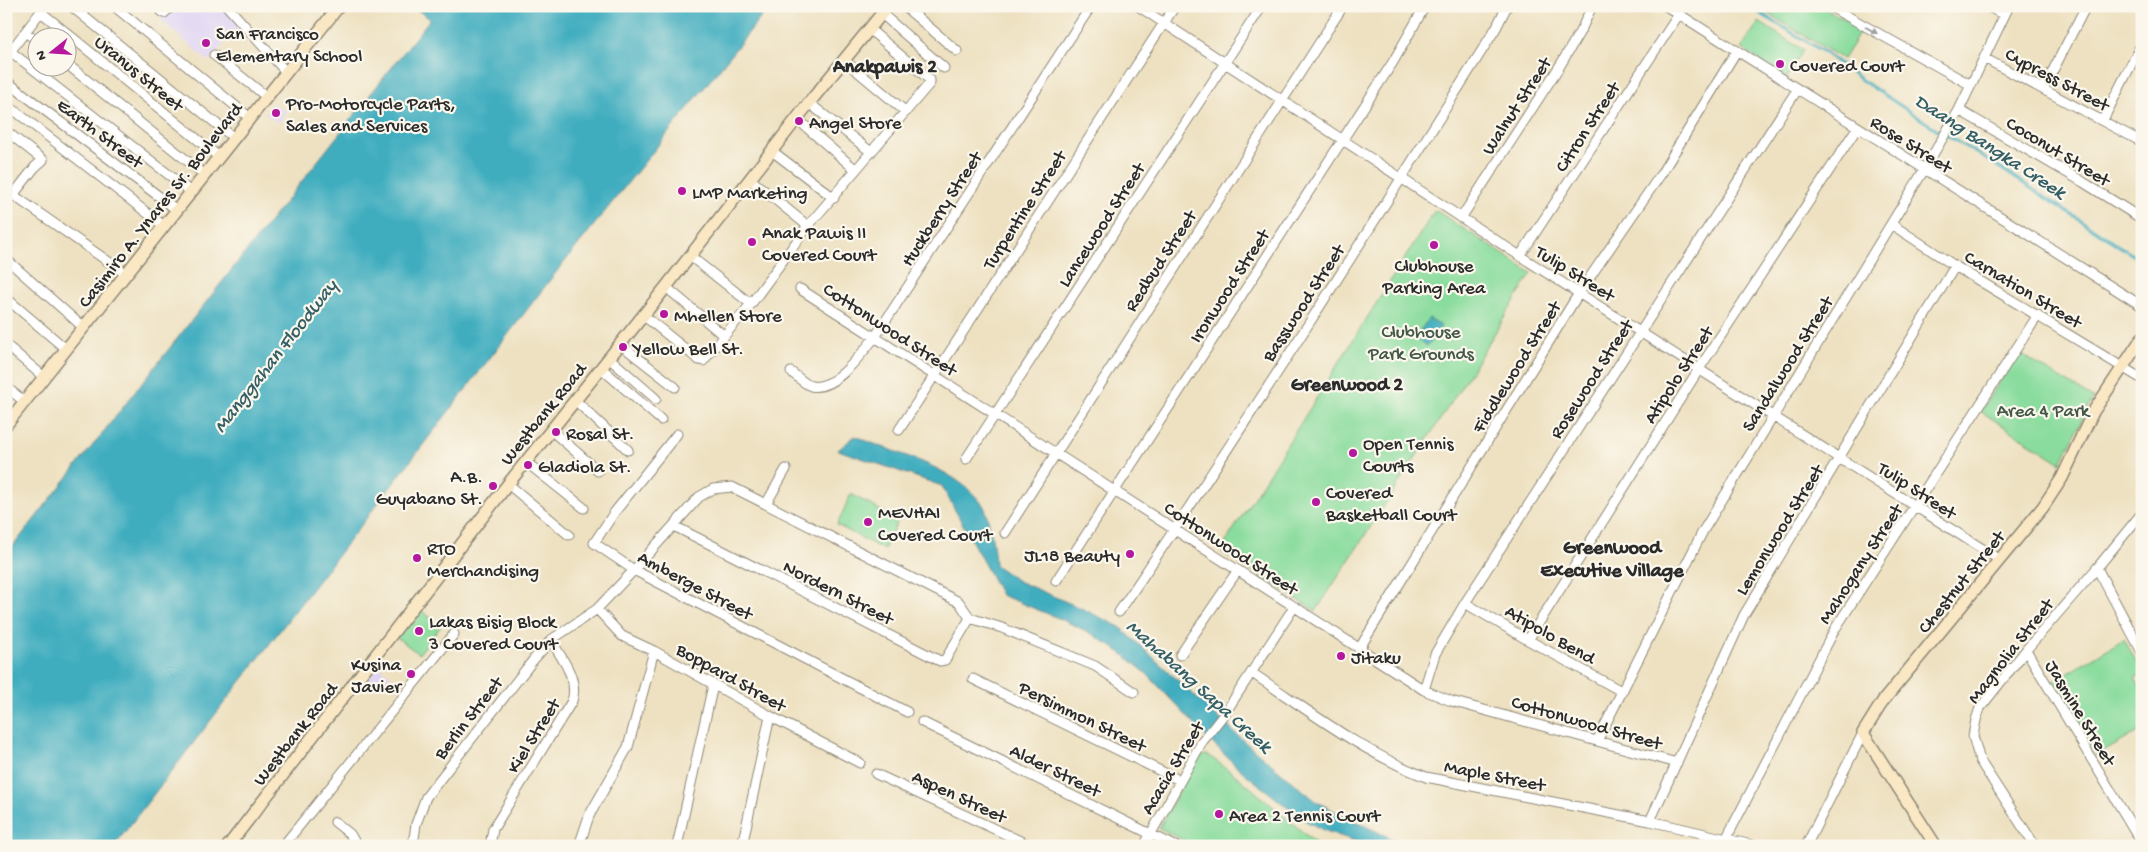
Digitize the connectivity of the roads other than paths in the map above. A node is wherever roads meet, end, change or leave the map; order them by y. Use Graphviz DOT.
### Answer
graph roads {
  1 [pos="71,6"];
  2 [pos="114,6"];
  3 [pos="155,6"];
  4 [pos="172,6"];
  5 [pos="226,6"];
  6 [pos="339,6"];
  7 [pos="904,6"];
  8 [pos="1091,6"];
  9 [pos="1138,6"];
  10 [pos="1176,6"];
  11 [pos="1262,6"];
  12 [pos="1343,6"];
  13 [pos="1425,6"];
  14 [pos="1507,6"];
  15 [pos="1592,6"];
  16 [pos="1666,6"];
  17 [pos="1829,6"];
  18 [pos="1986,6"];
  19 [pos="2086,6"];
  20 [pos="43,9"];
  21 [pos="885,10"];
  22 [pos="2006,10"];
  23 [pos="1679,14"];
  24 [pos="1165,23"];
  25 [pos="869,29"];
  26 [pos="26,32"];
  27 [pos="2142,43"];
  28 [pos="957,52"];
  29 [pos="1736,52"];
  30 [pos="8,54"];
  31 [pos="214,55"];
  32 [pos="1984,58"];
  33 [pos="844,60"];
  34 [pos="1224,63"];
  35 [pos="944,68"];
  36 [pos="286,72"];
  37 [pos="78,73"];
  38 [pos="6,81"];
  39 [pos="1971,85"];
  40 [pos="2044,88"];
  41 [pos="1797,90"];
  42 [pos="267,97"];
  43 [pos="1281,100"];
  44 [pos="809,103"];
  45 [pos="6,104"];
  46 [pos="1959,110"];
  47 [pos="906,112"];
  48 [pos="250,118"];
  49 [pos="797,119"];
  50 [pos="2103,120"];
  51 [pos="1857,128"];
  52 [pos="6,131"];
  53 [pos="234,138"];
  54 [pos="1342,140"];
  55 [pos="2142,142"];
  56 [pos="772,151"];
  57 [pos="871,152"];
  58 [pos="219,157"];
  59 [pos="856,170"];
  60 [pos="1924,170"];
  61 [pos="205,175"];
  62 [pos="750,179"];
  63 [pos="1401,179"];
  64 [pos="191,192"];
  65 [pos="10,193"];
  66 [pos="834,198"];
  67 [pos="177,210"];
  68 [pos="1461,218"];
  69 [pos="2142,219"];
  70 [pos="1891,224"];
  71 [pos="164,226"];
  72 [pos="808,226"];
  73 [pos="690,256"];
  74 [pos="1520,256"];
  75 [pos="6,260"];
  76 [pos="1955,266"];
  77 [pos="126,274"];
  78 [pos="666,287"];
  79 [pos="800,289"];
  80 [pos="1578,293"];
  81 [pos="6,298"];
  82 [pos="751,304"];
  83 [pos="2142,306"];
  84 [pos="643,315"];
  85 [pos="2038,315"];
  86 [pos="84,328"];
  87 [pos="1640,331"];
  88 [pos="723,335"];
  89 [pos="875,337"];
  90 [pos="2142,338"];
  91 [pos="620,344"];
  92 [pos="6,345"];
  93 [pos="66,349"];
  94 [pos="609,358"];
  95 [pos="2122,366"];
  96 [pos="601,368"];
  97 [pos="1699,369"];
  98 [pos="791,372"];
  99 [pos="935,376"];
  100 [pos="44,377"];
  101 [pos="2142,379"];
  102 [pos="6,387"];
  103 [pos="675,388"];
  104 [pos="656,399"];
  105 [pos="575,400"];
  106 [pos="25,402"];
  107 [pos="995,415"];
  108 [pos="1773,416"];
  109 [pos="661,420"];
  110 [pos="6,425"];
  111 [pos="551,430"];
  112 [pos="899,430"];
  113 [pos="676,434"];
  114 [pos="628,450"];
  115 [pos="1054,453"];
  116 [pos="1840,458"];
  117 [pos="966,459"];
  118 [pos="526,462"];
  119 [pos="786,469"];
  120 [pos="598,471"];
  121 [pos="508,484"];
  122 [pos="1114,491"];
  123 [pos="766,504"];
  124 [pos="584,508"];
  125 [pos="1915,508"];
  126 [pos="2142,513"];
  127 [pos="674,526"];
  128 [pos="1175,530"];
  129 [pos="1005,533"];
  130 [pos="569,535"];
  131 [pos="2000,560"];
  132 [pos="2097,568"];
  133 [pos="634,570"];
  134 [pos="1238,570"];
  135 [pos="1056,581"];
  136 [pos="1465,603"];
  137 [pos="1294,607"];
  138 [pos="597,608"];
  139 [pos="1119,612"];
  140 [pos="970,618"];
  141 [pos="454,634"];
  142 [pos="551,640"];
  143 [pos="1528,640"];
  144 [pos="1359,649"];
  145 [pos="2026,650"];
  146 [pos="654,651"];
  147 [pos="2142,652"];
  148 [pos="1180,655"];
  149 [pos="1252,673"];
  150 [pos="973,679"];
  151 [pos="713,684"];
  152 [pos="1424,690"];
  153 [pos="1621,691"];
  154 [pos="1134,692"];
  155 [pos="907,712"];
  156 [pos="770,716"];
  157 [pos="922,722"];
  158 [pos="1863,733"];
  159 [pos="1597,741"];
  160 [pos="860,763"];
  161 [pos="1677,763"];
  162 [pos="876,774"];
  163 [pos="1179,780"];
  164 [pos="335,822"];
  165 [pos="1650,822"];
  166 [pos="1150,833"];
  167 [pos="1726,838"];
  168 [pos="2142,843"];
  169 [pos="228,846"];
  170 [pos="282,846"];
  171 [pos="357,846"];
  172 [pos="413,846"];
  173 [pos="490,846"];
  174 [pos="579,846"];
  175 [pos="677,846"];
  176 [pos="742,846"];
  177 [pos="1031,846"];
  178 [pos="1144,846"];
  179 [pos="1175,846"];
  180 [pos="1756,846"];
  181 [pos="1806,846"];
  182 [pos="1936,846"];
  183 [pos="2035,846"];
  1 -- 53 [label="street"];
  2 -- 48 [label="street"];
  3 -- 4 [label="street"];
  5 -- 36 [label="street"];
  6 -- 36 [label="street, Casimiro A. Ynares Sr. Boulevard"];
  7 -- 28 [label="street"];
  8 -- 89 [label="street, Huckberry Street"];
  9 -- 24 [label="street, Tulip Street"];
  10 -- 24 [label="street, Turpentine Street"];
  11 -- 34 [label="street, Lancewood Street"];
  12 -- 43 [label="street, Redbud Street"];
  13 -- 54 [label="street, Ironwood Street"];
  14 -- 63 [label="street, Basswood Street"];
  15 -- 68 [label="street, Walnut Street"];
  16 -- 23 [label="street, Rose Street"];
  17 -- 39 [label="street, one-way"];
  18 -- 22 [label="street"];
  19 -- 40 [label="street"];
  20 -- 26 [label="street"];
  20 -- 58 [label="street, Uranus Street"];
  21 -- 25 [label="street, Westbank Road"];
  21 -- 35 [label="street"];
  22 -- 32 [label="street, Sandalwood Street"];
  23 -- 29 [label="street, Rose Street"];
  23 -- 74 [label="street, Citron Street"];
  24 -- 34 [label="street, Tulip Street"];
  24 -- 99 [label="street, Turpentine Street"];
  25 -- 33 [label="street, Westbank Road"];
  25 -- 47 [label="street"];
  26 -- 30 [label="street"];
  27 -- 50 [label="street"];
  29 -- 41 [label="street, Rose Street"];
  29 -- 80 [label="street, Fiddlewood Street"];
  30 -- 64 [label="street"];
  31 -- 42 [label="street"];
  32 -- 39 [label="street, Sandalwood Street"];
  32 -- 40 [label="street, Cypress Street"];
  33 -- 44 [label="street, Westbank Road"];
  33 -- 47 [label="street"];
  34 -- 43 [label="street, Tulip Street"];
  34 -- 107 [label="street, Lancewood Street"];
  36 -- 42 [label="street, Casimiro A. Ynares Sr. Boulevard"];
  37 -- 61 [label="street"];
  38 -- 67 [label="street, Earth Street"];
  39 -- 46 [label="street, Sandalwood Street"];
  40 -- 50 [label="street, Cypress Street"];
  41 -- 51 [label="street, Rose Street"];
  41 -- 87 [label="street, Rosewood Street"];
  42 -- 48 [label="street, Casimiro A. Ynares Sr. Boulevard"];
  43 -- 54 [label="street, Tulip Street"];
  43 -- 115 [label="street, Redbud Street"];
  44 -- 49 [label="street, Westbank Road"];
  44 -- 57 [label="street"];
  45 -- 71 [label="street"];
  46 -- 60 [label="street, Sandalwood Street"];
  46 -- 69 [label="street, Coconut Street"];
  47 -- 57 [label="street"];
  48 -- 53 [label="street, Casimiro A. Ynares Sr. Boulevard"];
  49 -- 56 [label="street, Westbank Road"];
  49 -- 59 [label="street"];
  50 -- 55 [label="street, Cypress Street"];
  51 -- 60 [label="street, Rose Street"];
  51 -- 97 [label="street, Atipolo Street"];
  52 -- 65 [label="street"];
  53 -- 58 [label="street, Casimiro A. Ynares Sr. Boulevard"];
  54 -- 63 [label="street, Tulip Street"];
  54 -- 122 [label="street, Ironwood Street"];
  56 -- 62 [label="street, Westbank Road"];
  56 -- 66 [label="street"];
  57 -- 59 [label="street"];
  58 -- 61 [label="street, Casimiro A. Ynares Sr. Boulevard"];
  59 -- 66 [label="street"];
  60 -- 70 [label="street, Sandalwood Street"];
  60 -- 83 [label="street, Rose Street"];
  61 -- 64 [label="street, Casimiro A. Ynares Sr. Boulevard"];
  62 -- 72 [label="street"];
  62 -- 73 [label="street, Westbank Road"];
  63 -- 68 [label="street, Tulip Street"];
  63 -- 128 [label="street, Basswood Street"];
  64 -- 67 [label="street, Casimiro A. Ynares Sr. Boulevard"];
  65 -- 77 [label="street"];
  66 -- 72 [label="street"];
  67 -- 71 [label="street, Casimiro A. Ynares Sr. Boulevard"];
  68 -- 74 [label="street, Tulip Street"];
  70 -- 76 [label="street, Carnation Street"];
  70 -- 108 [label="street, Sandalwood Street"];
  71 -- 77 [label="street, Casimiro A. Ynares Sr. Boulevard"];
  72 -- 82 [label="street"];
  73 -- 78 [label="street, Westbank Road"];
  73 -- 82 [label="street"];
  74 -- 80 [label="street, Tulip Street"];
  75 -- 86 [label="street"];
  76 -- 85 [label="street, Carnation Street"];
  76 -- 116 [label="street, Lemonwood Street"];
  77 -- 86 [label="street, Casimiro A. Ynares Sr. Boulevard"];
  78 -- 84 [label="street, Westbank Road"];
  78 -- 88 [label="street"];
  79 -- 89 [label="street, Cottonwood Street"];
  80 -- 87 [label="street, Tulip Street"];
  80 -- 144 [label="street, Fiddlewood Street"];
  81 -- 93 [label="street"];
  82 -- 88 [label="street"];
  84 -- 88 [label="street"];
  84 -- 91 [label="street, Westbank Road"];
  85 -- 95 [label="street, Carnation Street"];
  85 -- 125 [label="street, Mahogany Street"];
  86 -- 93 [label="street, Casimiro A. Ynares Sr. Boulevard"];
  87 -- 97 [label="street, Tulip Street"];
  87 -- 136 [label="street, Rosewood Street"];
  89 -- 98 [label="street, Huckberry Street"];
  89 -- 99 [label="street, Cottonwood Street"];
  90 -- 95 [label="street, Chestnut Street"];
  91 -- 94 [label="street, Westbank Road"];
  91 -- 103 [label="street"];
  92 -- 100 [label="street"];
  93 -- 100 [label="street, Casimiro A. Ynares Sr. Boulevard"];
  94 -- 96 [label="street, Westbank Road"];
  94 -- 104 [label="street"];
  95 -- 101 [label="street, Carnation Street"];
  95 -- 131 [label="street, Chestnut Street"];
  96 -- 105 [label="street, Westbank Road"];
  96 -- 109 [label="street"];
  97 -- 108 [label="street, Tulip Street"];
  97 -- 143 [label="street, Atipolo Street"];
  99 -- 107 [label="street, Cottonwood Street"];
  99 -- 112 [label="street, Turpentine Street"];
  100 -- 106 [label="street, Casimiro A. Ynares Sr. Boulevard"];
  102 -- 106 [label="street"];
  105 -- 111 [label="street, Westbank Road"];
  105 -- 114 [label="street"];
  106 -- 110 [label="street, Casimiro A. Ynares Sr. Boulevard"];
  107 -- 115 [label="street, Cottonwood Street"];
  107 -- 117 [label="street, Lancewood Street"];
  108 -- 116 [label="street, Tulip Street"];
  108 -- 153 [label="street, Sandalwood Street"];
  111 -- 118 [label="street, Westbank Road"];
  111 -- 120 [label="street"];
  113 -- 133 [label="street, Amberge Street"];
  115 -- 122 [label="street, Cottonwood Street"];
  115 -- 129 [label="street, Redbud Street"];
  116 -- 125 [label="street, Tulip Street"];
  116 -- 161 [label="street, Lemonwood Street"];
  118 -- 121 [label="street, Westbank Road"];
  118 -- 124 [label="street"];
  119 -- 123 [label="street"];
  121 -- 130 [label="street"];
  121 -- 169 [label="street, Westbank Road"];
  122 -- 128 [label="street, Cottonwood Street"];
  122 -- 135 [label="street, Ironwood Street"];
  123 -- 127 [label="street, Berlin Street"];
  123 -- 140 [label="street, Berlin Street"];
  125 -- 131 [label="street, Tulip Street"];
  125 -- 167 [label="street, Mahogany Street"];
  126 -- 132 [label="street, Magnolia Street"];
  127 -- 133 [label="street, Berlin Street"];
  127 -- 140 [label="street, Nordern Street"];
  128 -- 134 [label="street, Cottonwood Street"];
  128 -- 139 [label="street, Basswood Street"];
  131 -- 158 [label="street, Chestnut Street"];
  132 -- 145 [label="street, Magnolia Street"];
  132 -- 147 [label="street"];
  133 -- 138 [label="street, Berlin Street"];
  133 -- 155 [label="street, Amberge Street"];
  134 -- 137 [label="street, Cottonwood Street"];
  134 -- 148 [label="street"];
  136 -- 143 [label="street, Atipolo Bend"];
  136 -- 152 [label="street, Rosewood Street"];
  137 -- 144 [label="street, Cottonwood Street"];
  137 -- 149 [label="street, Acacia Street"];
  138 -- 142 [label="street, Berlin Street"];
  138 -- 146 [label="street, Boppard Street"];
  140 -- 154 [label="street"];
  141 -- 170 [label="street"];
  142 -- 172 [label="street, Berlin Street"];
  142 -- 173 [label="street, Kiel Street"];
  143 -- 153 [label="street, Atipolo Bend"];
  144 -- 152 [label="street, Cottonwood Street"];
  145 -- 168 [label="street, Jasmine Street"];
  145 -- 183 [label="street, Magnolia Street"];
  146 -- 151 [label="street, Boppard Street"];
  146 -- 174 [label="street"];
  149 -- 163 [label="street, Acacia Street"];
  149 -- 165 [label="street, Maple Street"];
  150 -- 163 [label="street, Persimmon Street"];
  151 -- 156 [label="street, Boppard Street"];
  151 -- 175 [label="street"];
  152 -- 159 [label="street, Cottonwood Street"];
  153 -- 159 [label="street, Sandalwood Street"];
  156 -- 160 [label="street, Boppard Street"];
  156 -- 176 [label="street"];
  157 -- 166 [label="street, Alder Street"];
  158 -- 181 [label="street, Chestnut Street"];
  158 -- 182 [label="street"];
  159 -- 161 [label="street, Cottonwood Street"];
  161 -- 165 [label="street, Lemonwood Street"];
  162 -- 177 [label="street, Aspen Street"];
  163 -- 166 [label="street, Acacia Street"];
  164 -- 171 [label="street"];
  165 -- 167 [label="street, Maple Street"];
  166 -- 178 [label="street, Acacia Street"];
  166 -- 179 [label="street, Alder Street"];
  167 -- 180 [label="street, Maple Street"];
}
